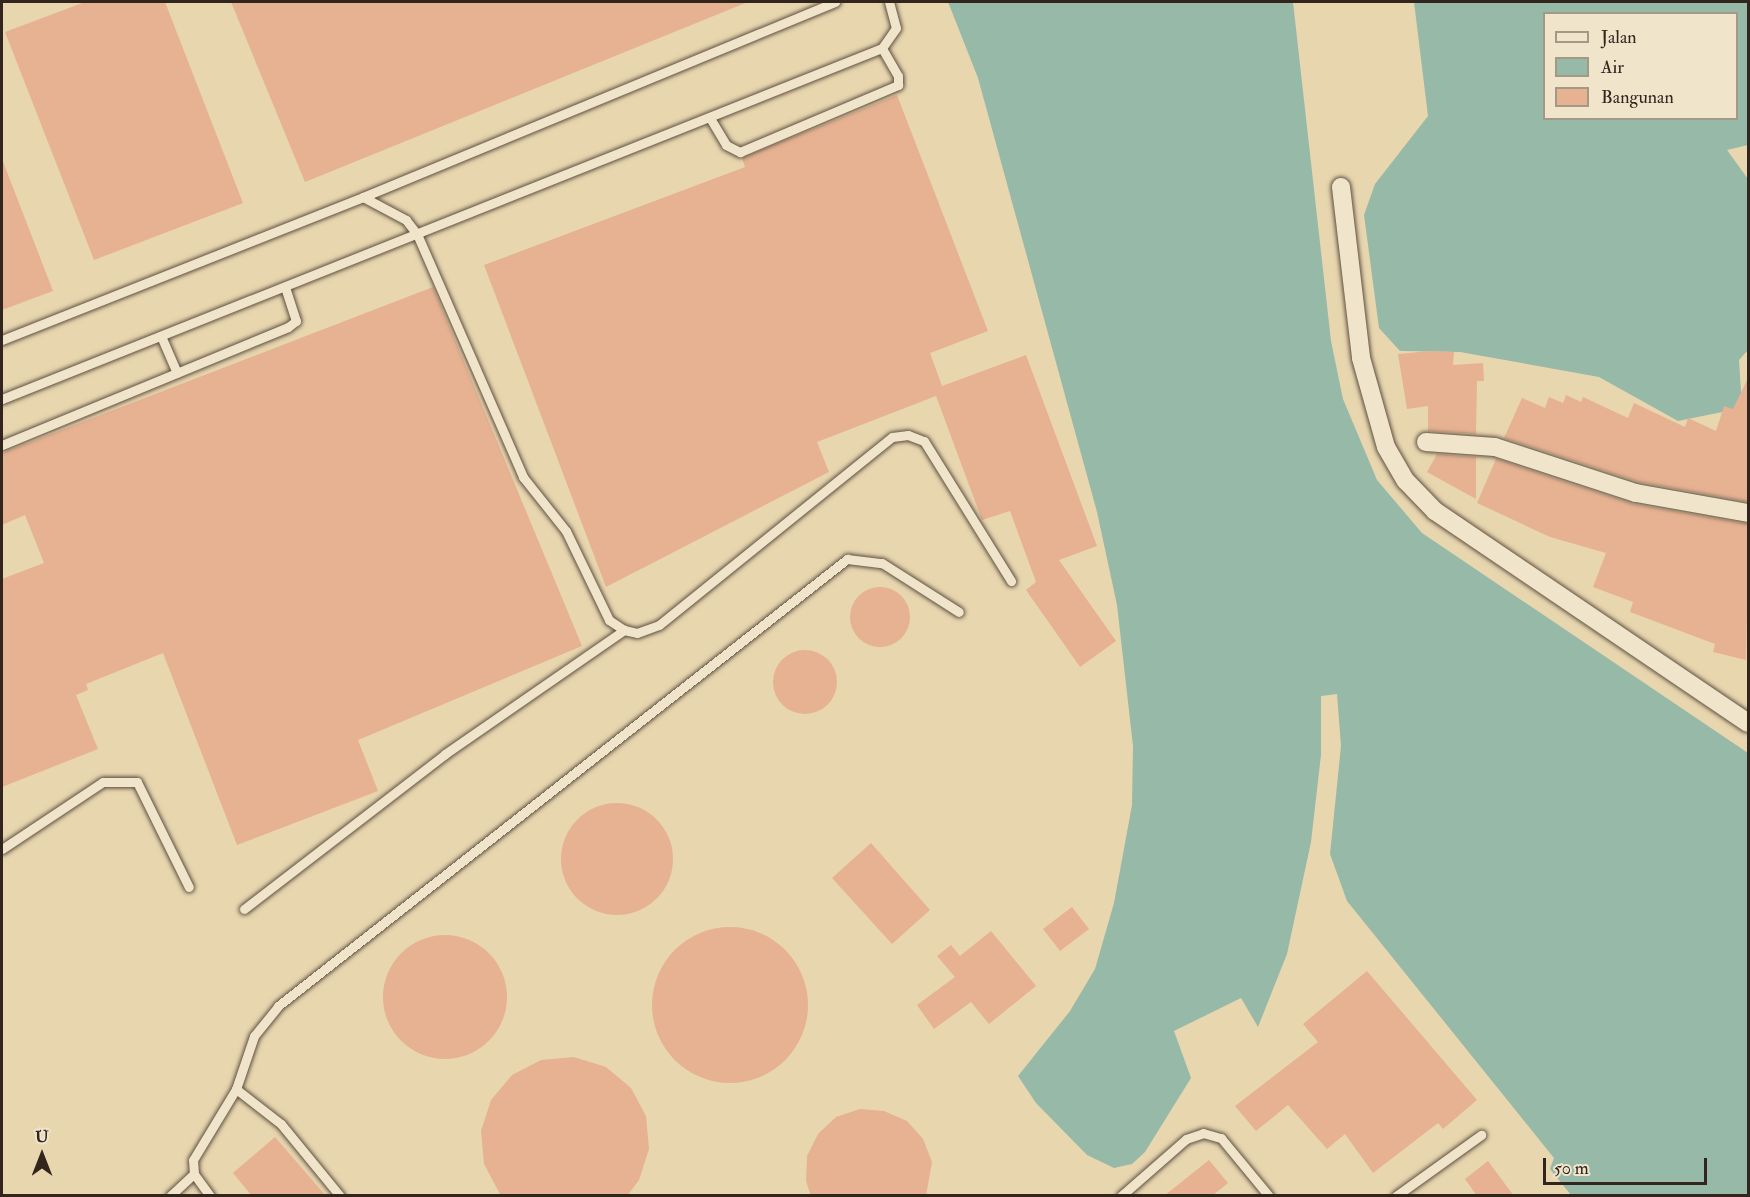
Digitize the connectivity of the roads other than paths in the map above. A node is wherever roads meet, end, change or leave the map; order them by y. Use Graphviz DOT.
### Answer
graph roads {
  1 [pos="835,2"];
  2 [pos="889,2"];
  3 [pos="882,48"];
  4 [pos="710,118"];
  5 [pos="1341,187"];
  6 [pos="363,197"];
  7 [pos="417,234"];
  8 [pos="285,288"];
  9 [pos="161,336"];
  10 [pos="2,340"];
  11 [pos="177,373"];
  12 [pos="2,399"];
  13 [pos="1426,442"];
  14 [pos="2,445"];
  15 [pos="1749,513"];
  16 [pos="1011,581"];
  17 [pos="959,612"];
  18 [pos="624,630"];
  19 [pos="1749,723"];
  20 [pos="2,849"];
  21 [pos="189,887"];
  22 [pos="244,909"];
  23 [pos="236,1089"];
  24 [pos="1481,1136"];
  25 [pos="194,1174"];
  26 [pos="170,1196"];
  27 [pos="210,1196"];
  28 [pos="339,1196"];
  29 [pos="1121,1196"];
  30 [pos="1269,1196"];
  31 [pos="1396,1196"];
  1 -- 6 [label="lane"];
  2 -- 3 [label="lane"];
  3 -- 4 [label="lane"];
  3 -- 4 [label="lane"];
  4 -- 7 [label="lane"];
  5 -- 19 [label="street"];
  6 -- 7 [label="lane"];
  6 -- 10 [label="lane"];
  7 -- 8 [label="lane"];
  7 -- 18 [label="lane"];
  8 -- 9 [label="lane"];
  8 -- 11 [label="lane"];
  9 -- 11 [label="lane"];
  9 -- 12 [label="lane"];
  11 -- 14 [label="lane"];
  13 -- 15 [label="street"];
  16 -- 18 [label="lane"];
  17 -- 23 [label="lane"];
  18 -- 22 [label="lane"];
  20 -- 21 [label="lane"];
  23 -- 25 [label="lane"];
  23 -- 28 [label="lane"];
  24 -- 31 [label="lane"];
  25 -- 26 [label="lane"];
  25 -- 27 [label="lane"];
  29 -- 30 [label="lane"];
}
